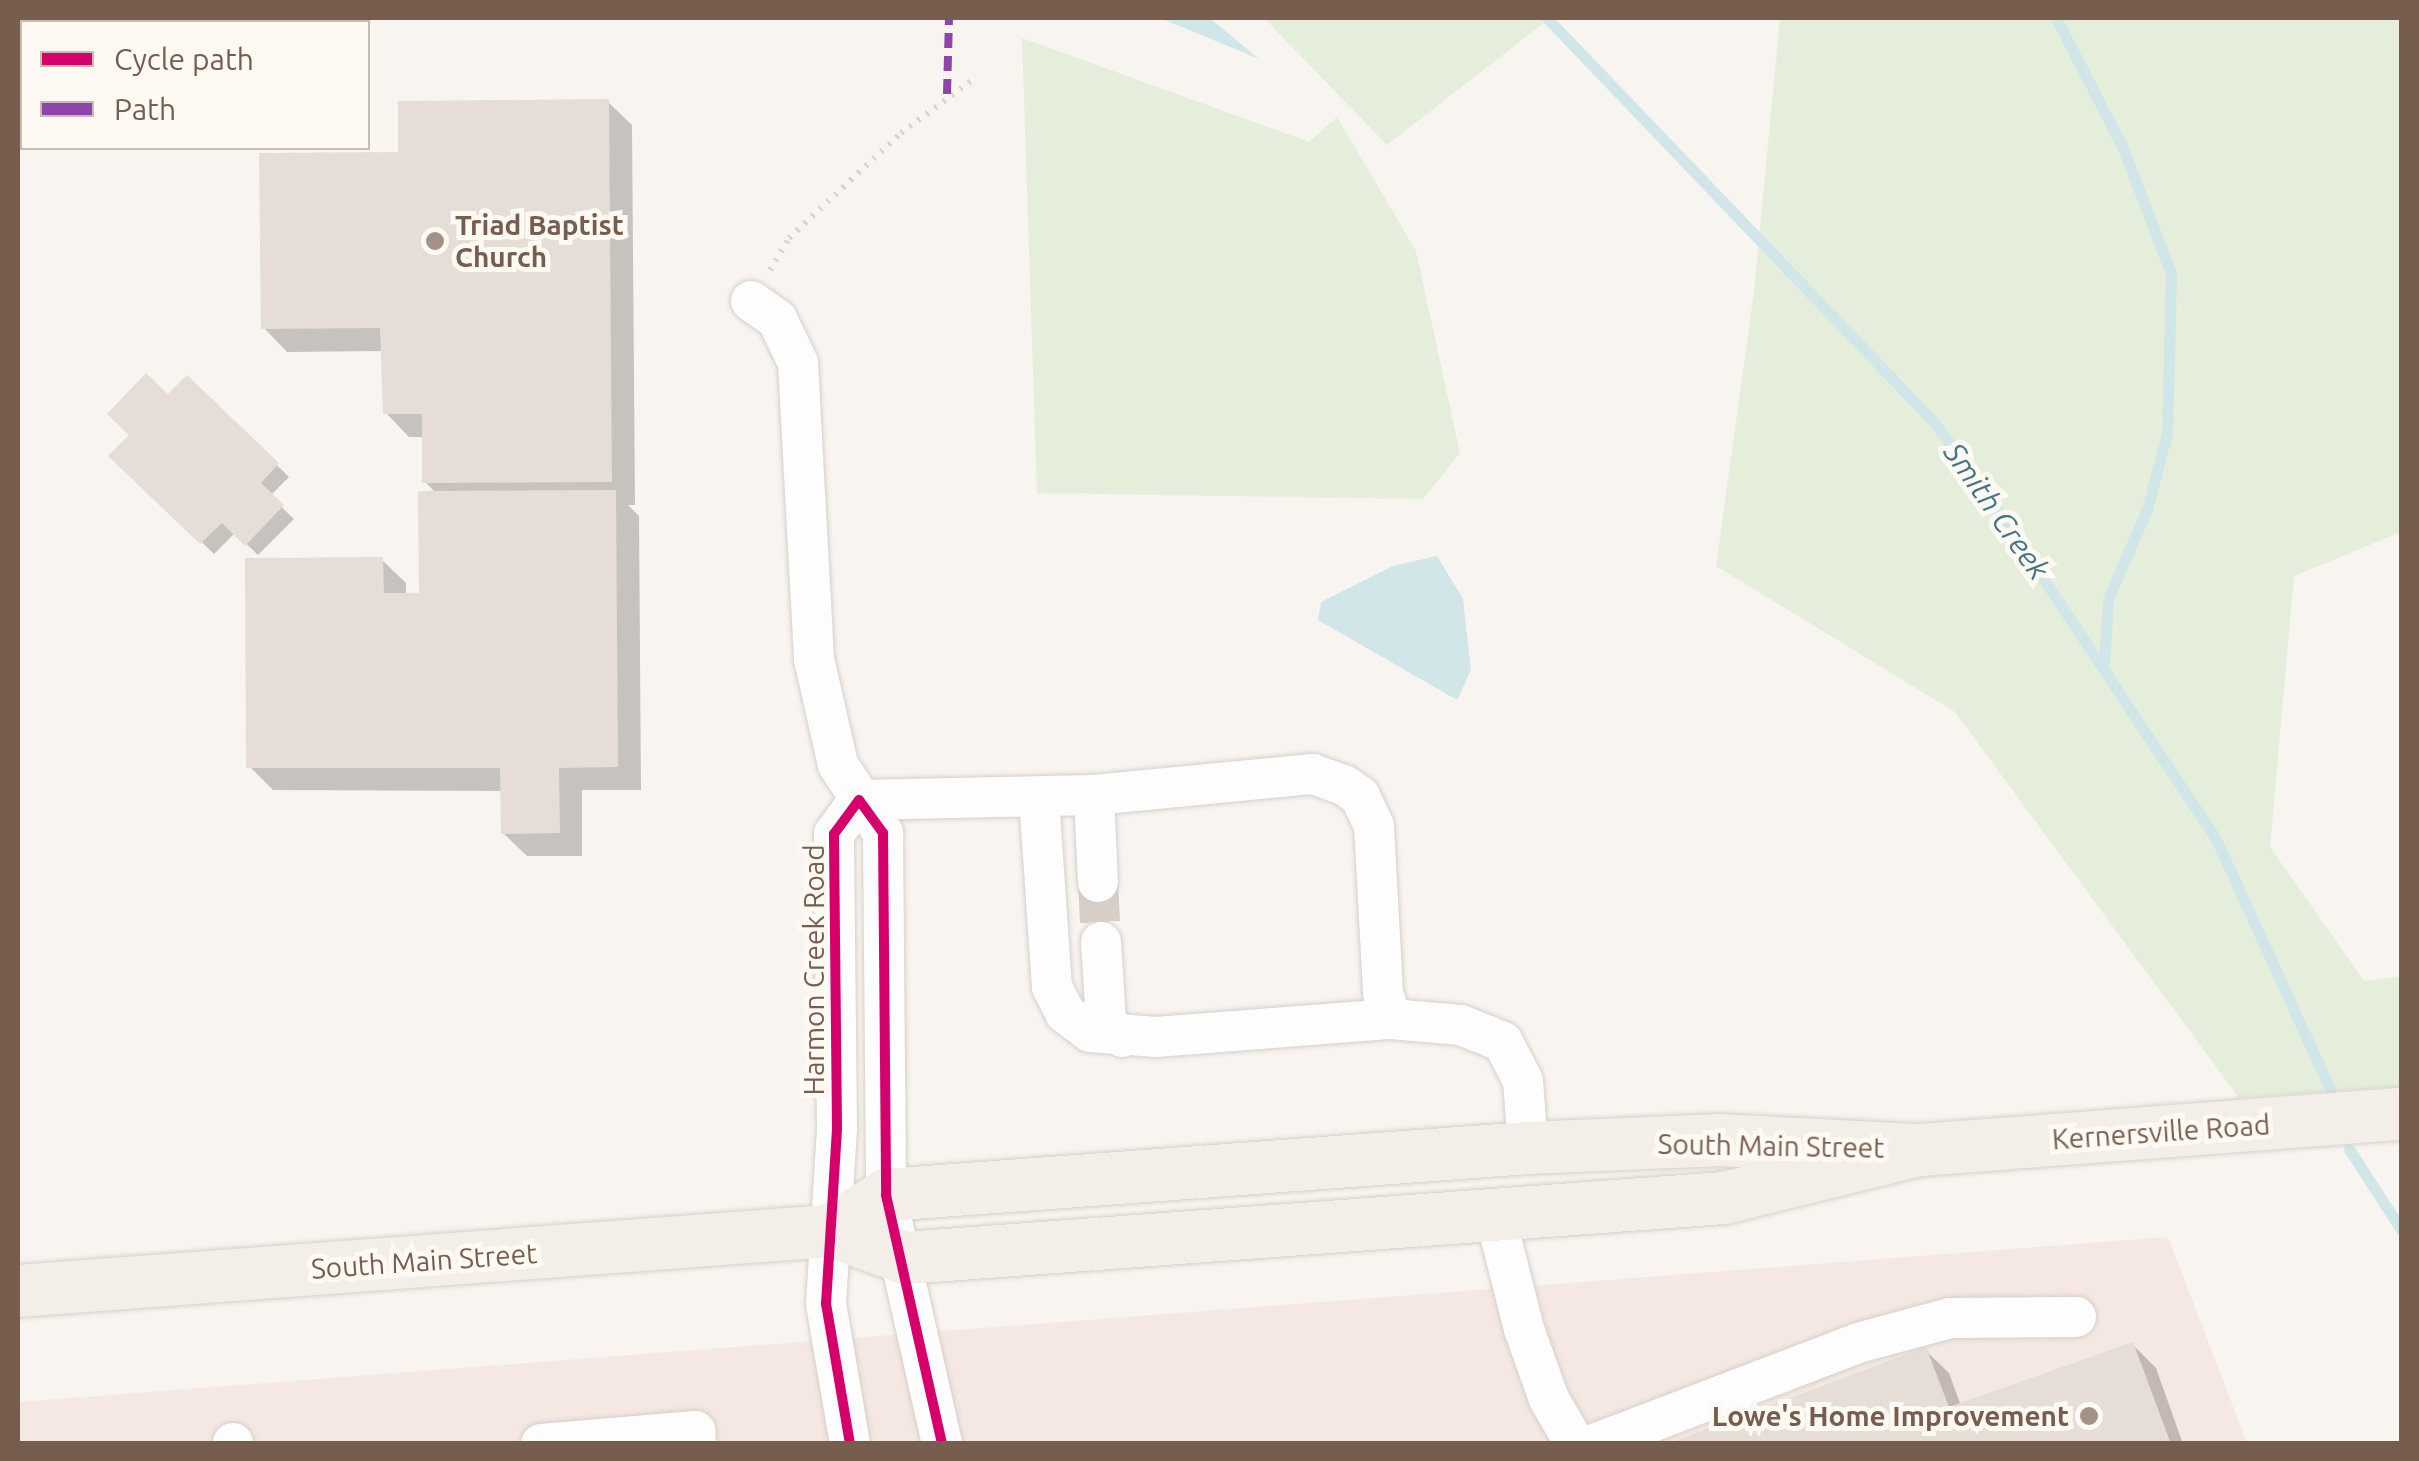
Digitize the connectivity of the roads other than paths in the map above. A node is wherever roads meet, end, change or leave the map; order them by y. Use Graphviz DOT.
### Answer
graph roads {
  1 [pos="751,301"];
  2 [pos="1094,796"];
  3 [pos="1039,797"];
  4 [pos="858,800"];
  5 [pos="1098,882"];
  6 [pos="1101,942"];
  7 [pos="1391,1018"];
  8 [pos="1139,1037"];
  9 [pos="2402,1114"];
  10 [pos="1528,1148"];
  11 [pos="1920,1150"];
  12 [pos="886,1195"];
  13 [pos="1495,1214"];
  14 [pos="830,1231"];
  15 [pos="905,1258"];
  16 [pos="18,1292"];
  17 [pos="2076,1317"];
  18 [pos="540,1444"];
  19 [pos="696,1444"];
  20 [pos="850,1444"];
  21 [pos="942,1444"];
  22 [pos="1575,1444"];
  23 [pos="1594,1444"];
  1 -- 4 [label="street"];
  2 -- 3 [label="street"];
  2 -- 5 [label="street"];
  2 -- 7 [label="street"];
  3 -- 4 [label="street"];
  3 -- 8 [label="street"];
  4 -- 12 [label="street"];
  4 -- 14 [label="street, Harmon Creek Road"];
  6 -- 8 [label="street"];
  7 -- 8 [label="street"];
  7 -- 10 [label="street"];
  9 -- 11 [label="main road, Kernersville Road"];
  10 -- 11 [label="main road, South Main Street"];
  10 -- 12 [label="main road, South Main Street"];
  11 -- 13 [label="main road, South Main Street"];
  12 -- 14 [label="main road, South Main Street"];
  12 -- 15 [label="street"];
  13 -- 15 [label="main road, South Main Street"];
  13 -- 22 [label="street"];
  14 -- 15 [label="main road, South Main Street"];
  14 -- 16 [label="main road, South Main Street"];
  14 -- 20 [label="street, Harmon Creek Road"];
  15 -- 21 [label="street"];
  17 -- 23 [label="street"];
  18 -- 19 [label="street"];
}
